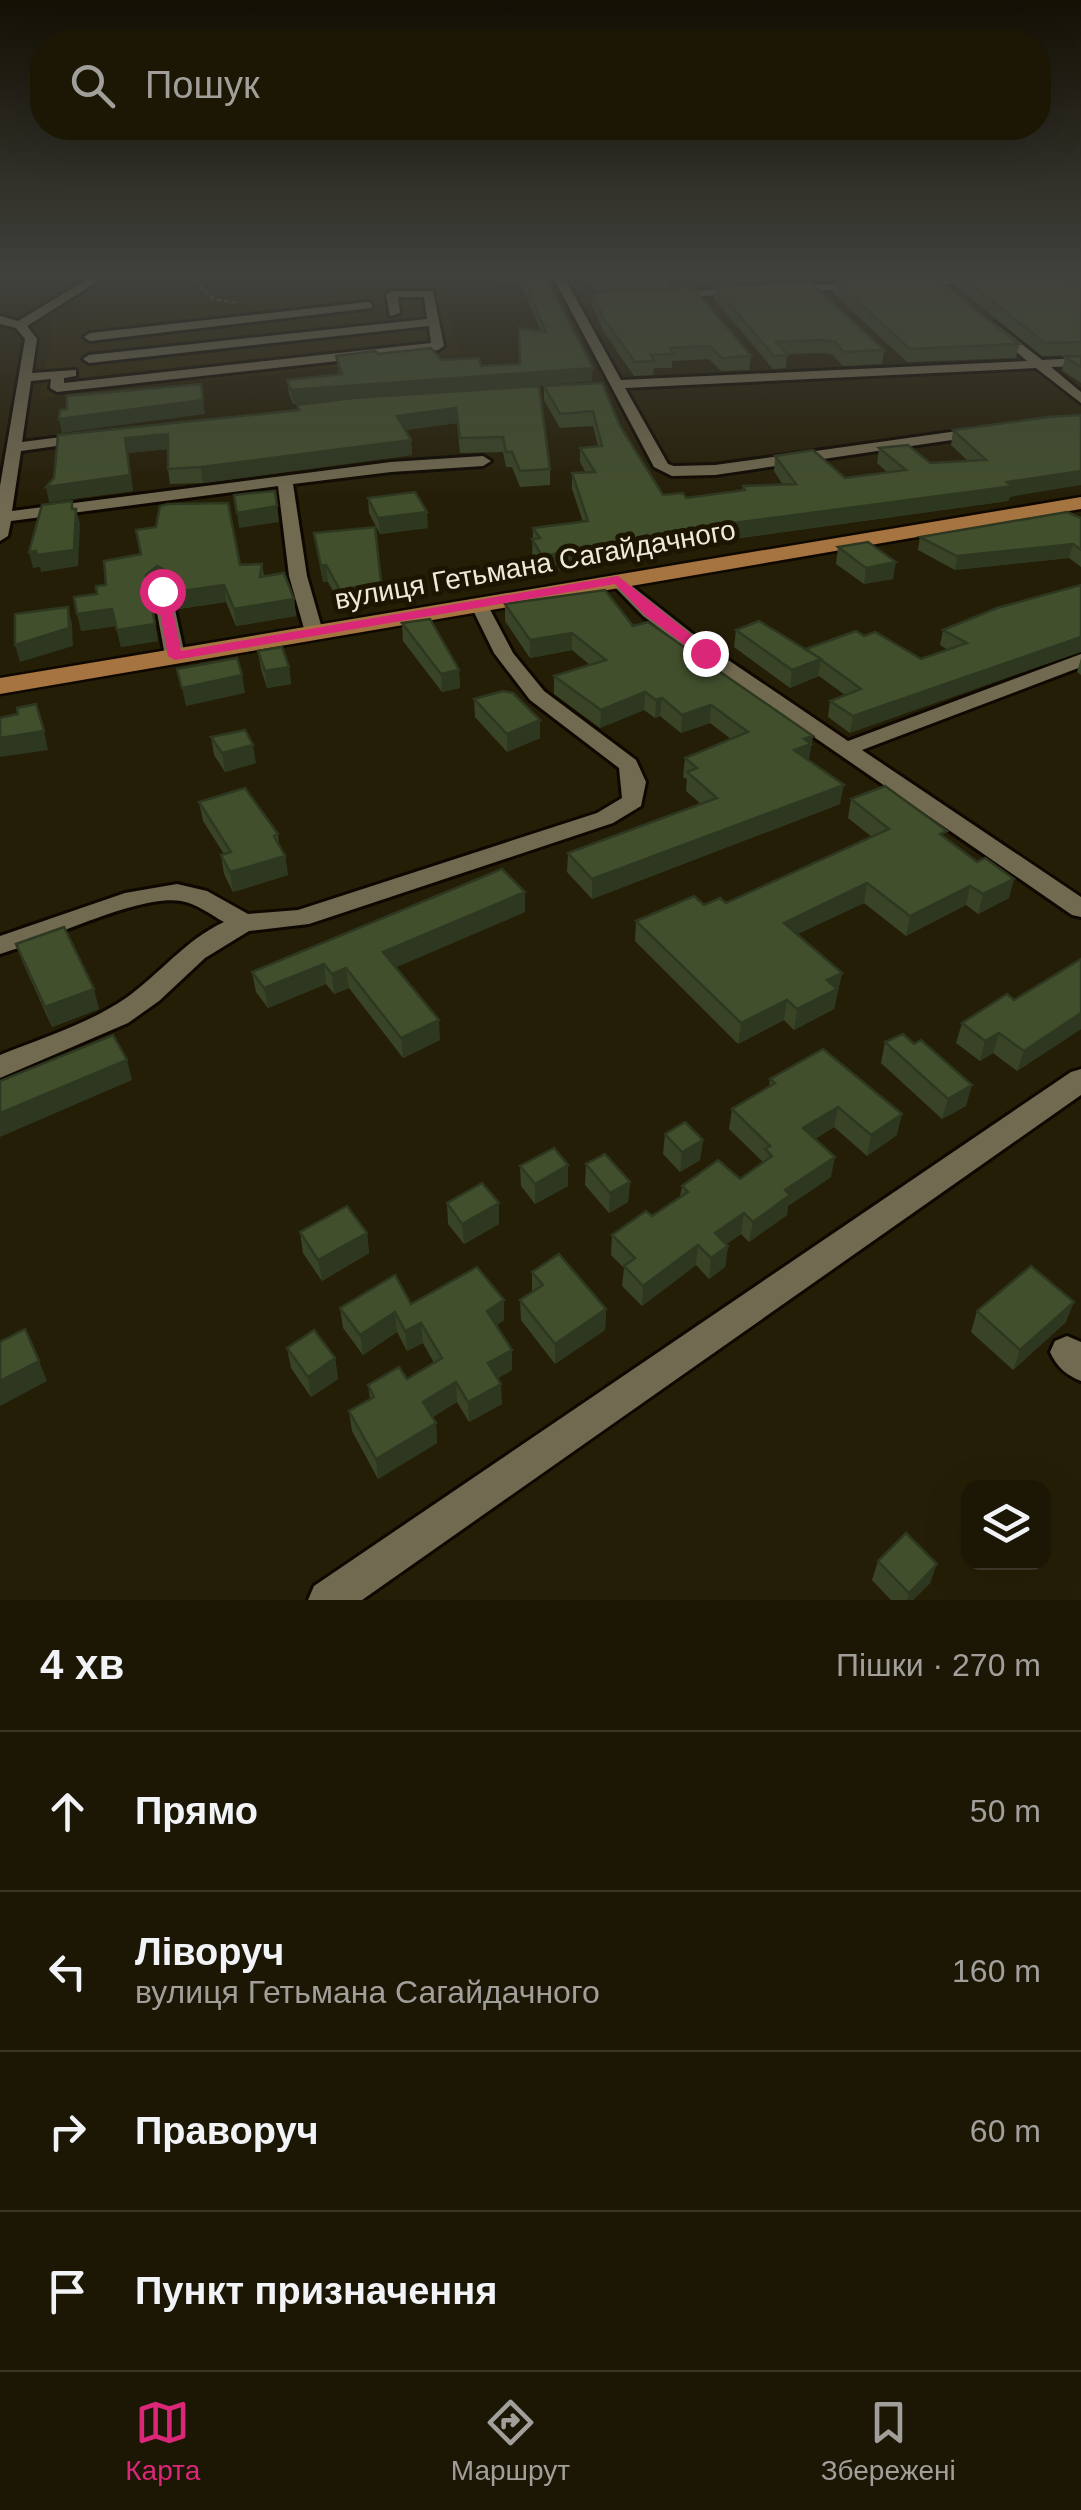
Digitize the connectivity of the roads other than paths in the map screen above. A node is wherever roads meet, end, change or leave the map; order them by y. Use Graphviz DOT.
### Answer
graph roads {
  1 [pos="29,350"];
  2 [pos="86,350"];
  3 [pos="405,350"];
  4 [pos="600,350"];
  5 [pos="1023,350"];
  6 [pos="888,358"];
  7 [pos="1081,362"];
  8 [pos="1041,364"];
  9 [pos="756,365"];
  10 [pos="902,370"];
  11 [pos="58,374"];
  12 [pos="767,377"];
  13 [pos="24,378"];
  14 [pos="620,386"];
  15 [pos="603,388"];
  16 [pos="1081,399"];
  17 [pos="1004,429"];
  18 [pos="108,435"];
  19 [pos="14,447"];
  20 [pos="483,461"];
  21 [pos="286,481"];
  22 [pos="1081,503"];
  23 [pos="3,507"];
  24 [pos="1049,508"];
  25 [pos="1081,526"];
  26 [pos="0,536"];
  27 [pos="618,580"];
  28 [pos="162,591"];
  29 [pos="478,604"];
  30 [pos="314,632"];
  31 [pos="175,656"];
  32 [pos="1081,660"];
  33 [pos="0,686"];
  34 [pos="846,748"];
  35 [pos="1081,908"];
  36 [pos="244,923"];
  37 [pos="0,945"];
  38 [pos="0,1067"];
  39 [pos="1081,1080"];
  40 [pos="346,1595"];
  1 -- 13 [label="street"];
  2 -- 11 [label="street"];
  3 -- 11 [label="street"];
  4 -- 14 [label="street"];
  5 -- 8 [label="street"];
  6 -- 10 [label="street"];
  7 -- 8 [label="street"];
  8 -- 10 [label="street"];
  8 -- 16 [label="street"];
  9 -- 12 [label="street"];
  10 -- 12 [label="street"];
  11 -- 13 [label="street"];
  12 -- 14 [label="street"];
  13 -- 19 [label="street"];
  14 -- 15 [label="street"];
  14 -- 17 [label="street"];
  18 -- 19 [label="street"];
  19 -- 23 [label="street"];
  20 -- 21 [label="street"];
  21 -- 23 [label="street"];
  21 -- 30 [label="street"];
  22 -- 24 [label="main road, вулиця Гетьмана Сагайдачного"];
  23 -- 26 [label="street"];
  24 -- 25 [label="street"];
  24 -- 27 [label="main road, вулиця Гетьмана Сагайдачного"];
  27 -- 29 [label="main road, вулиця Гетьмана Сагайдачного"];
  27 -- 34 [label="street"];
  28 -- 31 [label="street"];
  29 -- 30 [label="main road, вулиця Гетьмана Сагайдачного"];
  29 -- 36 [label="street"];
  30 -- 31 [label="main road, вулиця Гетьмана Сагайдачного"];
  31 -- 33 [label="main road, вулиця Гетьмана Сагайдачного"];
  32 -- 34 [label="street"];
  34 -- 35 [label="street"];
  36 -- 37 [label="street"];
  36 -- 38 [label="street"];
  39 -- 40 [label="street"];
}
